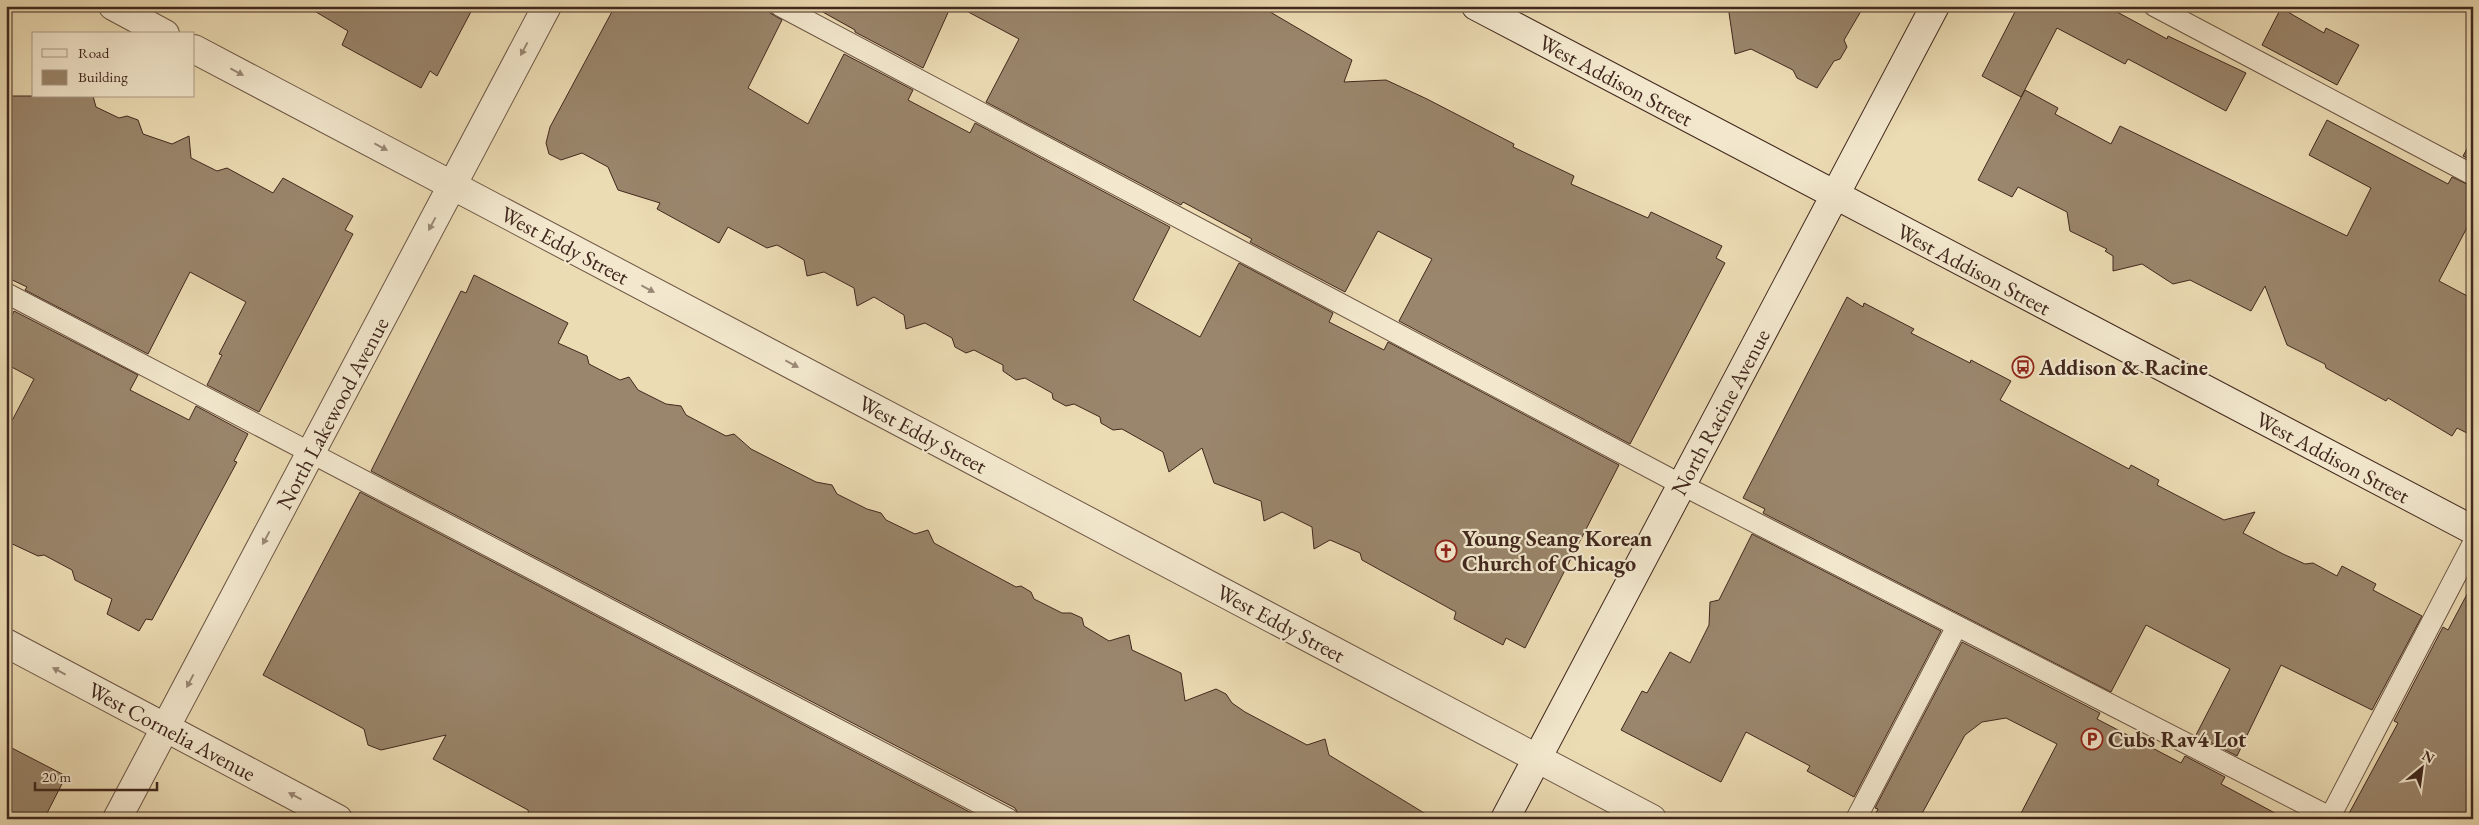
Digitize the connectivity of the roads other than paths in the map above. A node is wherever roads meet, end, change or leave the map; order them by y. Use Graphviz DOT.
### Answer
graph roads {
  1 [pos="113,6"];
  2 [pos="547,6"];
  3 [pos="780,6"];
  4 [pos="1476,6"];
  5 [pos="1935,6"];
  6 [pos="2154,6"];
  7 [pos="161,32"];
  8 [pos="195,50"];
  9 [pos="2473,175"];
  10 [pos="452,186"];
  11 [pos="1835,196"];
  12 [pos="6,292"];
  13 [pos="311,452"];
  14 [pos="1682,485"];
  15 [pos="2473,530"];
  16 [pos="2473,542"];
  17 [pos="1958,626"];
  18 [pos="6,643"];
  19 [pos="166,727"];
  20 [pos="1538,758"];
  21 [pos="2332,818"];
  22 [pos="117,819"];
  23 [pos="338,819"];
  24 [pos="1009,819"];
  25 [pos="1506,819"];
  26 [pos="1652,819"];
  27 [pos="1856,819"];
  1 -- 7 [label="street"];
  2 -- 10 [label="street, North Lakewood Avenue, one-way"];
  3 -- 14 [label="lane"];
  4 -- 11 [label="street, West Addison Street"];
  5 -- 11 [label="street, North Racine Avenue"];
  6 -- 9 [label="lane"];
  8 -- 10 [label="street, West Eddy Street, one-way"];
  10 -- 13 [label="street, North Lakewood Avenue, one-way"];
  10 -- 20 [label="street, West Eddy Street, one-way"];
  11 -- 14 [label="street, North Racine Avenue"];
  11 -- 15 [label="street, West Addison Street"];
  12 -- 13 [label="lane"];
  13 -- 19 [label="street, North Lakewood Avenue, one-way"];
  13 -- 24 [label="lane"];
  14 -- 17 [label="lane"];
  14 -- 20 [label="street, North Racine Avenue"];
  16 -- 21 [label="lane"];
  17 -- 21 [label="lane"];
  17 -- 27 [label="lane"];
  19 -- 18 [label="street, West Cornelia Avenue, one-way"];
  19 -- 22 [label="street, North Lakewood Avenue"];
  23 -- 19 [label="street, West Cornelia Avenue, one-way"];
  20 -- 25 [label="street, North Racine Avenue"];
  20 -- 26 [label="street, West Eddy Street"];
}
